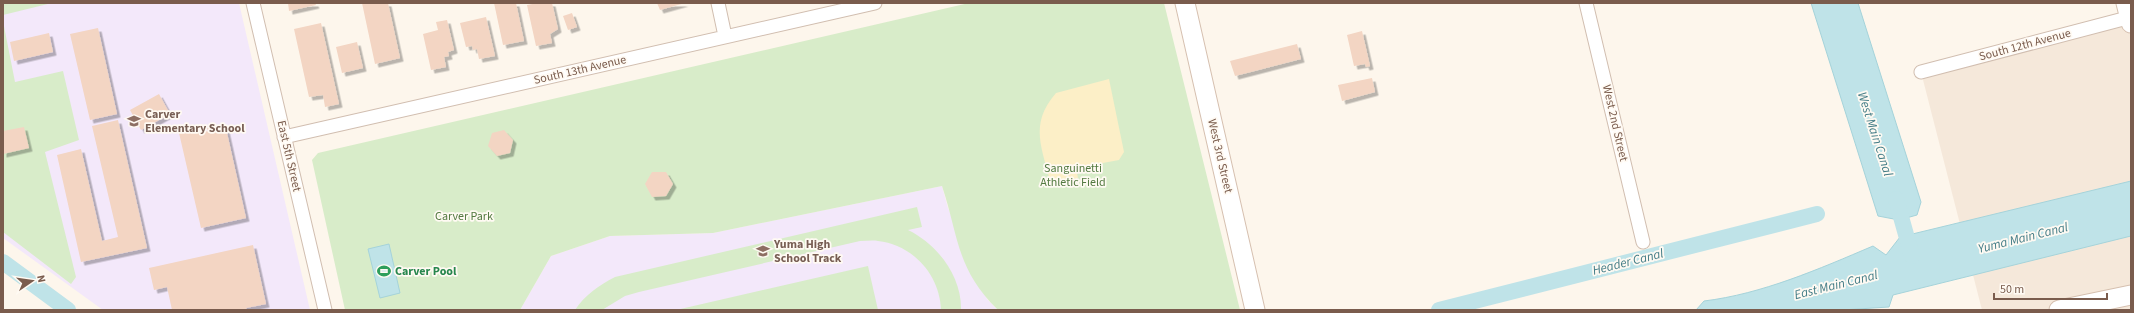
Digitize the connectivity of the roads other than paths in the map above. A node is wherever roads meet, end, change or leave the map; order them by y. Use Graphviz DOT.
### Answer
graph roads {
  1 [pos="252,3"];
  2 [pos="718,3"];
  3 [pos="875,3"];
  4 [pos="1185,3"];
  5 [pos="1586,3"];
  6 [pos="2130,15"];
  7 [pos="726,36"];
  8 [pos="1921,72"];
  9 [pos="284,138"];
  10 [pos="1643,242"];
  11 [pos="2131,295"];
  12 [pos="325,310"];
  13 [pos="1255,310"];
  14 [pos="2059,310"];
  1 -- 9 [label="street, East 5th Street"];
  2 -- 7 [label="street"];
  3 -- 7 [label="street, South 13th Avenue"];
  4 -- 13 [label="street, West 3rd Street"];
  5 -- 10 [label="street, West 2nd Street"];
  6 -- 8 [label="street, South 12th Avenue"];
  7 -- 9 [label="street, South 13th Avenue"];
  9 -- 12 [label="street, East 5th Street"];
  11 -- 14 [label="street"];
}
